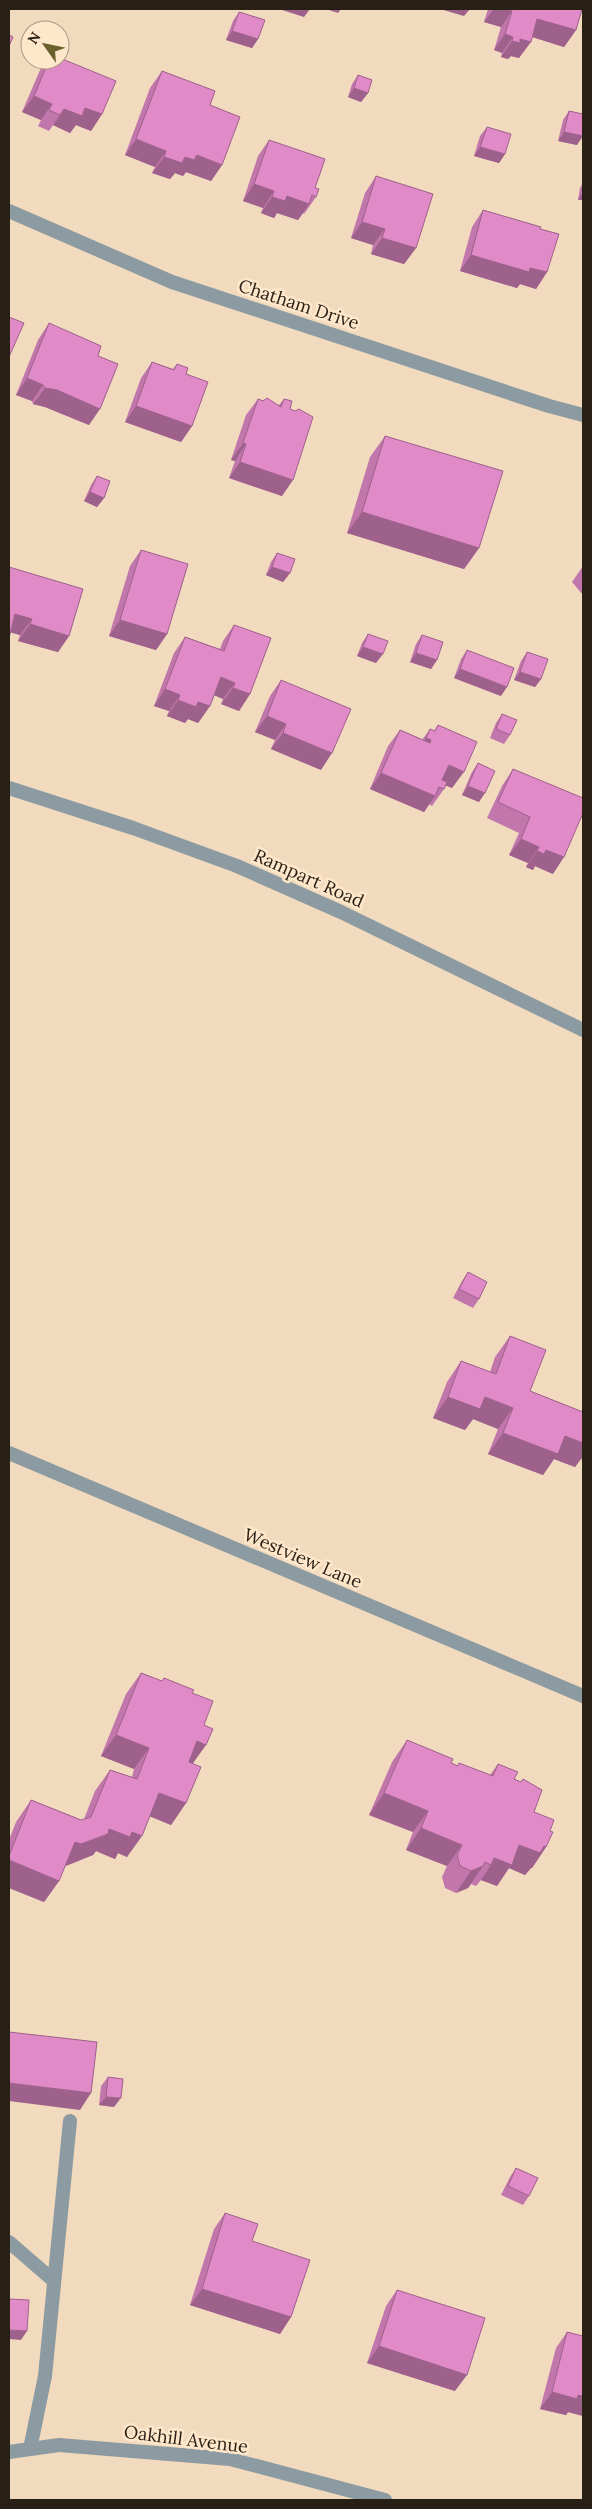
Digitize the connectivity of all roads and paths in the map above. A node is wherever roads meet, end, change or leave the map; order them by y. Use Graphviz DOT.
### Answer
graph roads {
  1 [pos="9,211"];
  2 [pos="583,416"];
  3 [pos="9,788"];
  4 [pos="583,1030"];
  5 [pos="9,1453"];
  6 [pos="583,1696"];
  7 [pos="70,2120"];
  8 [pos="9,2242"];
  9 [pos="54,2281"];
  10 [pos="30,2449"];
  11 [pos="9,2452"];
  12 [pos="385,2500"];
  1 -- 2 [label="street, Chatham Drive"];
  3 -- 4 [label="street, Rampart Road"];
  5 -- 6 [label="street, Westview Lane"];
  7 -- 9 [label="street"];
  8 -- 9 [label="street"];
  9 -- 10 [label="street"];
  10 -- 11 [label="street, Oakhill Avenue"];
  10 -- 12 [label="street, Oakhill Avenue"];
}
